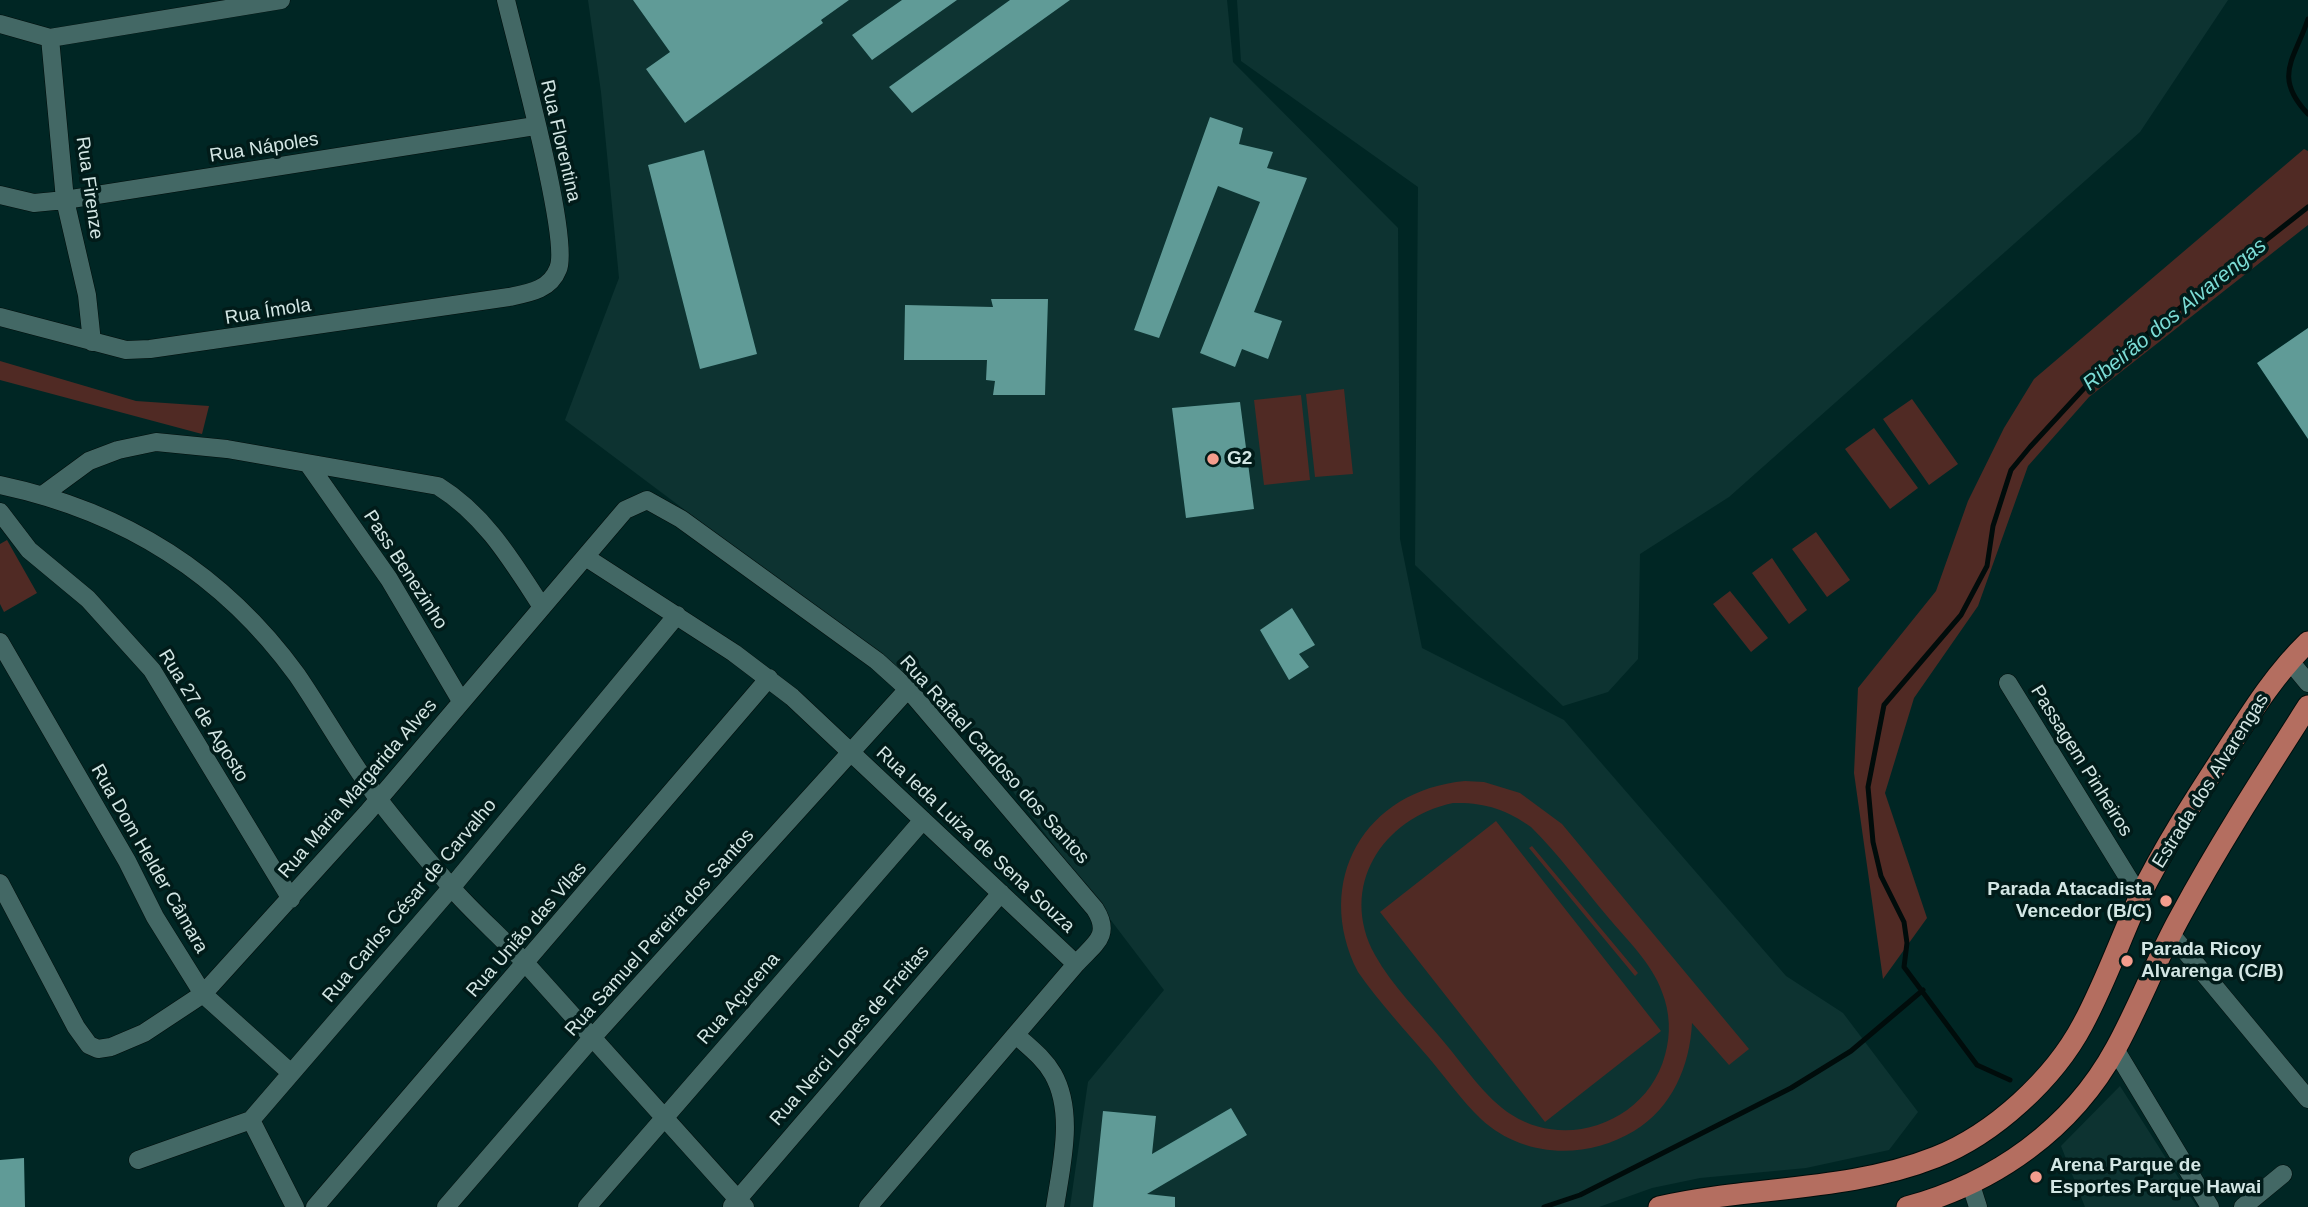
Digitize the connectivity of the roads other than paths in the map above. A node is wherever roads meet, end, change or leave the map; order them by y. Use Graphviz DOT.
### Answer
graph roads {
  1 [pos="281,0"];
  2 [pos="506,0"];
  3 [pos="0,24"];
  4 [pos="50,38"];
  5 [pos="535,126"];
  6 [pos="0,195"];
  7 [pos="65,200"];
  8 [pos="543,287"];
  9 [pos="0,317"];
  10 [pos="92,342"];
  11 [pos="309,465"];
  12 [pos="0,485"];
  13 [pos="44,495"];
  14 [pos="625,510"];
  15 [pos="0,512"];
  16 [pos="587,558"];
  17 [pos="542,607"];
  18 [pos="677,615"];
  19 [pos="0,642"];
  20 [pos="2308,642"];
  21 [pos="2289,660"];
  22 [pos="769,678"];
  23 [pos="2008,683"];
  24 [pos="2308,683"];
  25 [pos="908,689"];
  26 [pos="461,701"];
  27 [pos="2308,706"];
  28 [pos="852,752"];
  29 [pos="379,799"];
  30 [pos="923,820"];
  31 [pos="0,883"];
  32 [pos="451,888"];
  33 [pos="1001,893"];
  34 [pos="2140,897"];
  35 [pos="291,899"];
  36 [pos="2171,934"];
  37 [pos="526,964"];
  38 [pos="1076,964"];
  39 [pos="203,994"];
  40 [pos="1016,1035"];
  41 [pos="591,1039"];
  42 [pos="2115,1049"];
  43 [pos="291,1073"];
  44 [pos="2308,1099"];
  45 [pos="663,1118"];
  46 [pos="251,1120"];
  47 [pos="138,1160"];
  48 [pos="2283,1174"];
  49 [pos="1971,1185"];
  50 [pos="738,1204"];
  51 [pos="295,1207"];
  52 [pos="316,1207"];
  53 [pos="446,1207"];
  54 [pos="587,1207"];
  55 [pos="868,1207"];
  56 [pos="1055,1207"];
  57 [pos="1660,1207"];
  58 [pos="1907,1207"];
  59 [pos="1978,1207"];
  60 [pos="2210,1207"];
  61 [pos="2243,1207"];
  1 -- 4 [label="street"];
  2 -- 5 [label="street, Rua Florentina"];
  3 -- 4 [label="street"];
  4 -- 7 [label="street, Rua Firenze"];
  5 -- 7 [label="street, Rua Nápoles"];
  5 -- 8 [label="street, Rua Florentina"];
  6 -- 7 [label="street, Rua Nápoles"];
  7 -- 10 [label="street, Rua Firenze"];
  8 -- 10 [label="street, Rua Ímola"];
  9 -- 10 [label="street, Rua Ímola"];
  11 -- 13 [label="street"];
  11 -- 17 [label="street"];
  11 -- 26 [label="street, Pass Benezinho"];
  12 -- 13 [label="street"];
  13 -- 29 [label="street"];
  14 -- 16 [label="street, Rua Maria Margarida Alves"];
  14 -- 25 [label="street, Rua Rafael Cardoso dos Santos"];
  15 -- 35 [label="street, Rua 27 de Agosto"];
  16 -- 17 [label="street, Rua Maria Margarida Alves"];
  16 -- 18 [label="street, Rua Ieda Luiza de Sena Souza"];
  17 -- 26 [label="street, Rua Maria Margarida Alves"];
  18 -- 22 [label="street, Rua Ieda Luiza de Sena Souza"];
  18 -- 32 [label="street, Rua Carlos César de Carvalho"];
  19 -- 39 [label="street, Rua Dom Helder Câmara"];
  20 -- 21 [label="main road, Estrada dos Alvarengas"];
  21 -- 24 [label="street"];
  21 -- 34 [label="main road, Estrada dos Alvarengas"];
  22 -- 28 [label="street, Rua Ieda Luiza de Sena Souza"];
  22 -- 37 [label="street, Rua União das Vilas"];
  23 -- 34 [label="street, Passagem Pinheiros"];
  25 -- 28 [label="street, Rua Samuel Pereira dos Santos"];
  25 -- 38 [label="street, Rua Rafael Cardoso dos Santos"];
  26 -- 29 [label="street, Rua Maria Margarida Alves"];
  27 -- 36 [label="main road"];
  28 -- 30 [label="street, Rua Ieda Luiza de Sena Souza"];
  28 -- 41 [label="street, Rua Samuel Pereira dos Santos"];
  29 -- 32 [label="street"];
  29 -- 35 [label="street, Rua Maria Margarida Alves"];
  30 -- 33 [label="street, Rua Ieda Luiza de Sena Souza"];
  30 -- 45 [label="street, Rua Açucena"];
  31 -- 39 [label="street, Rua Maria Margarida Alves"];
  32 -- 37 [label="street"];
  32 -- 43 [label="street, Rua Carlos César de Carvalho"];
  33 -- 38 [label="street, Rua Ieda Luiza de Sena Souza"];
  33 -- 50 [label="street, Rua Nerci Lopes de Freitas"];
  34 -- 57 [label="main road, Estrada dos Alvarengas"];
  35 -- 39 [label="street, Rua Maria Margarida Alves"];
  36 -- 42 [label="main road"];
  36 -- 44 [label="street"];
  37 -- 41 [label="street"];
  37 -- 52 [label="street, Rua União das Vilas"];
  38 -- 40 [label="street"];
  39 -- 43 [label="street, Rua Dom Helder Câmara"];
  40 -- 55 [label="street"];
  40 -- 56 [label="street"];
  41 -- 45 [label="street"];
  41 -- 53 [label="street, Rua Samuel Pereira dos Santos"];
  42 -- 49 [label="main road"];
  42 -- 60 [label="street"];
  43 -- 46 [label="street, Rua Carlos César de Carvalho"];
  45 -- 50 [label="street"];
  45 -- 54 [label="street, Rua Açucena"];
  46 -- 47 [label="street"];
  46 -- 51 [label="street"];
  48 -- 61 [label="street"];
  49 -- 58 [label="main road"];
  49 -- 59 [label="street"];
}
